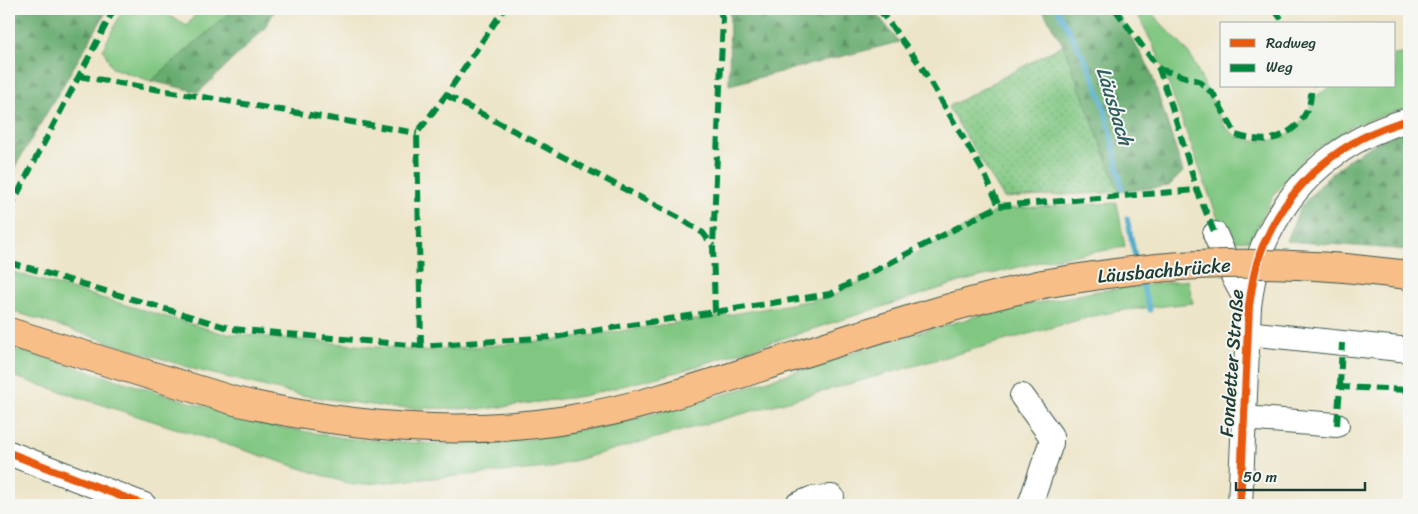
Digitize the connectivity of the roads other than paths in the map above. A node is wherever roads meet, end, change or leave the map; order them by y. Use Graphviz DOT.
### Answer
graph roads {
  1 [pos="1409,120"];
  2 [pos="1215,234"];
  3 [pos="1409,275"];
  4 [pos="1248,306"];
  5 [pos="9,332"];
  6 [pos="1247,333"];
  7 [pos="1409,350"];
  8 [pos="1022,396"];
  9 [pos="1243,418"];
  10 [pos="1337,425"];
  11 [pos="9,453"];
  12 [pos="832,497"];
  13 [pos="144,505"];
  14 [pos="797,505"];
  15 [pos="1030,505"];
  16 [pos="1240,505"];
  1 -- 4 [label="street, Fondetter Straße"];
  2 -- 4 [label="street"];
  3 -- 5 [label="main road, Läusbachbrücke, bridge"];
  4 -- 6 [label="street, Fondetter Straße"];
  6 -- 7 [label="street"];
  6 -- 9 [label="street, Fondetter Straße"];
  8 -- 15 [label="street"];
  9 -- 10 [label="street"];
  9 -- 16 [label="street, Fondetter Straße"];
  11 -- 13 [label="street"];
  12 -- 14 [label="street"];
}
